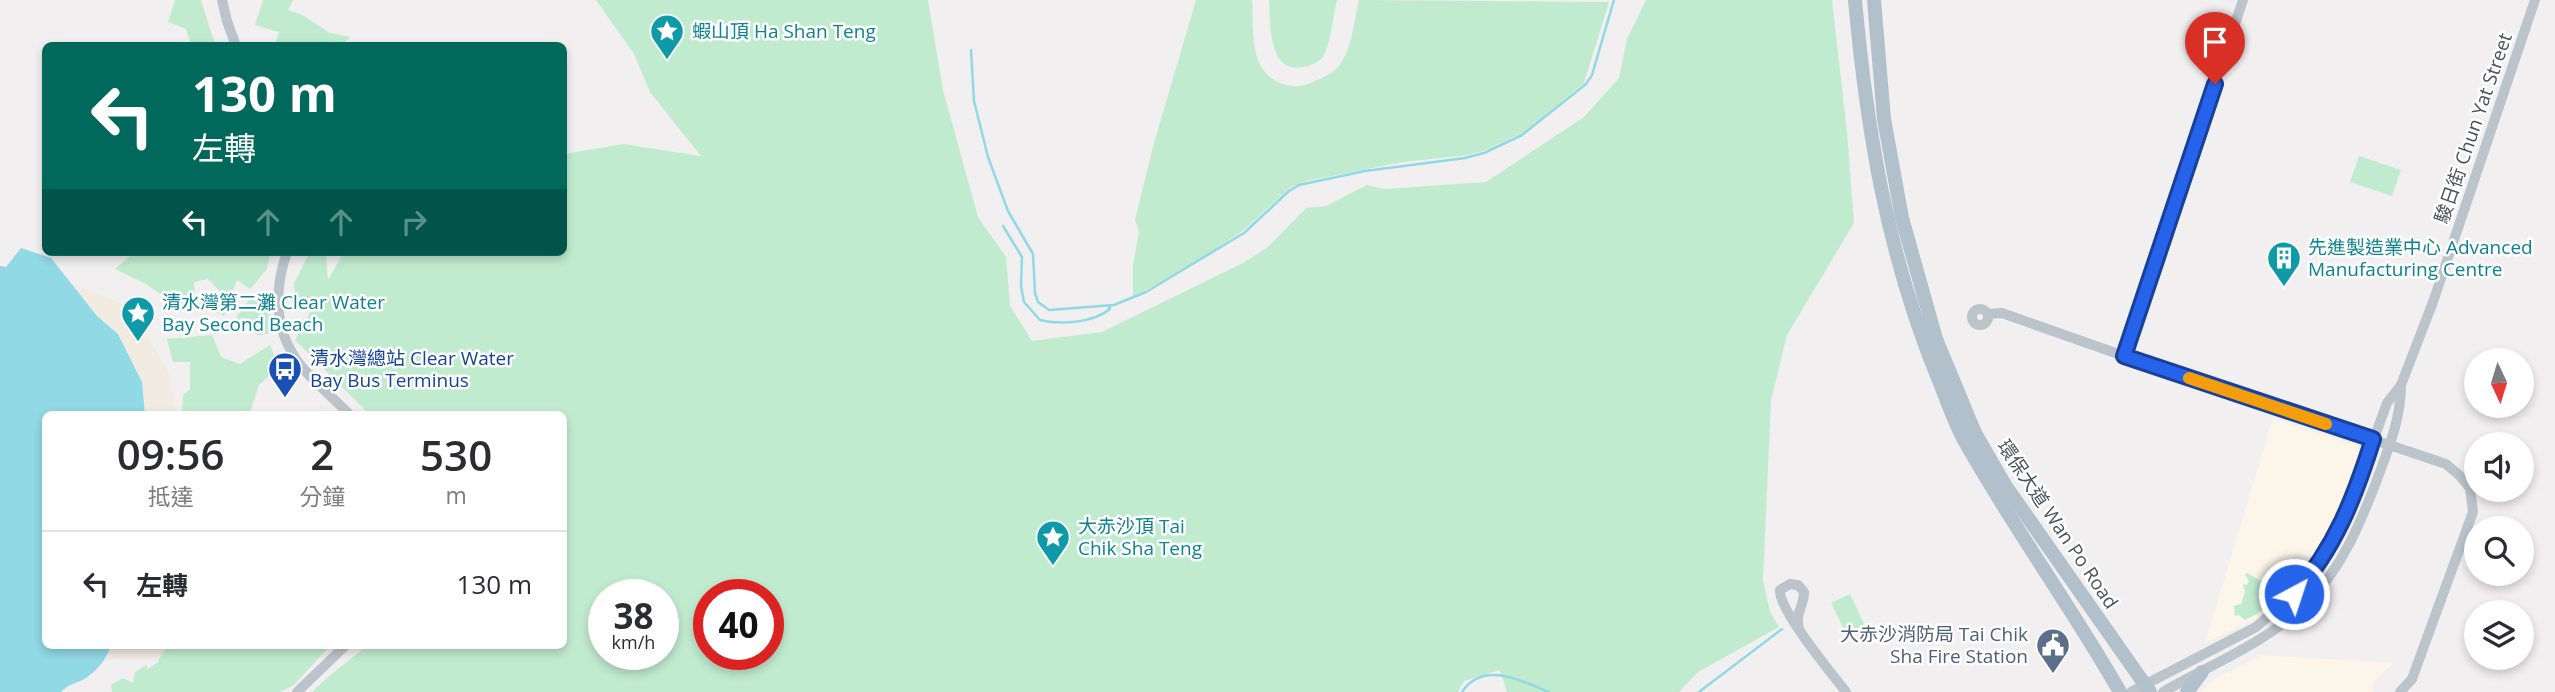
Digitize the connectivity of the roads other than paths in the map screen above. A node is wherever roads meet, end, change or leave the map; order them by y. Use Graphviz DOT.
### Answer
graph roads {
  1 [pos="222,0"];
  2 [pos="1855,0"];
  3 [pos="1874,0"];
  4 [pos="2243,0"];
  5 [pos="2535,0"];
  6 [pos="235,42"];
  7 [pos="285,256"];
  8 [pos="1988,314"];
  9 [pos="2124,356"];
  10 [pos="2401,385"];
  11 [pos="346,411"];
  12 [pos="2373,439"];
  13 [pos="2390,444"];
  14 [pos="1799,628"];
  15 [pos="342,649"];
  16 [pos="2202,672"];
  17 [pos="2146,689"];
  18 [pos="297,692"];
  19 [pos="1846,692"];
  20 [pos="2120,692"];
  21 [pos="2131,692"];
  22 [pos="2163,692"];
  23 [pos="2187,692"];
  24 [pos="2400,692"];
  1 -- 6 [label="street"];
  2 -- 20 [label="main road, 環保大道 Wan Po Road"];
  3 -- 17 [label="main road, 環保大道 Wan Po Road"];
  4 -- 9 [label="street"];
  5 -- 10 [label="street, 駿日街 Chun Yat Street"];
  7 -- 11 [label="street"];
  8 -- 9 [label="street"];
  9 -- 12 [label="street"];
  10 -- 12 [label="street, 駿日街 Chun Yat Street"];
  10 -- 13 [label="street, 駿日街 Chun Yat Street"];
  12 -- 13 [label="street"];
  12 -- 17 [label="street, 駿日街 Chun Yat Street"];
  13 -- 16 [label="street, 駿日街 Chun Yat Street"];
  13 -- 24 [label="street"];
  14 -- 19 [label="street"];
  15 -- 18 [label="street"];
  16 -- 22 [label="street, 駿日街 Chun Yat Street"];
  16 -- 23 [label="main road"];
  17 -- 21 [label="street, 駿日街 Chun Yat Street"];
}
